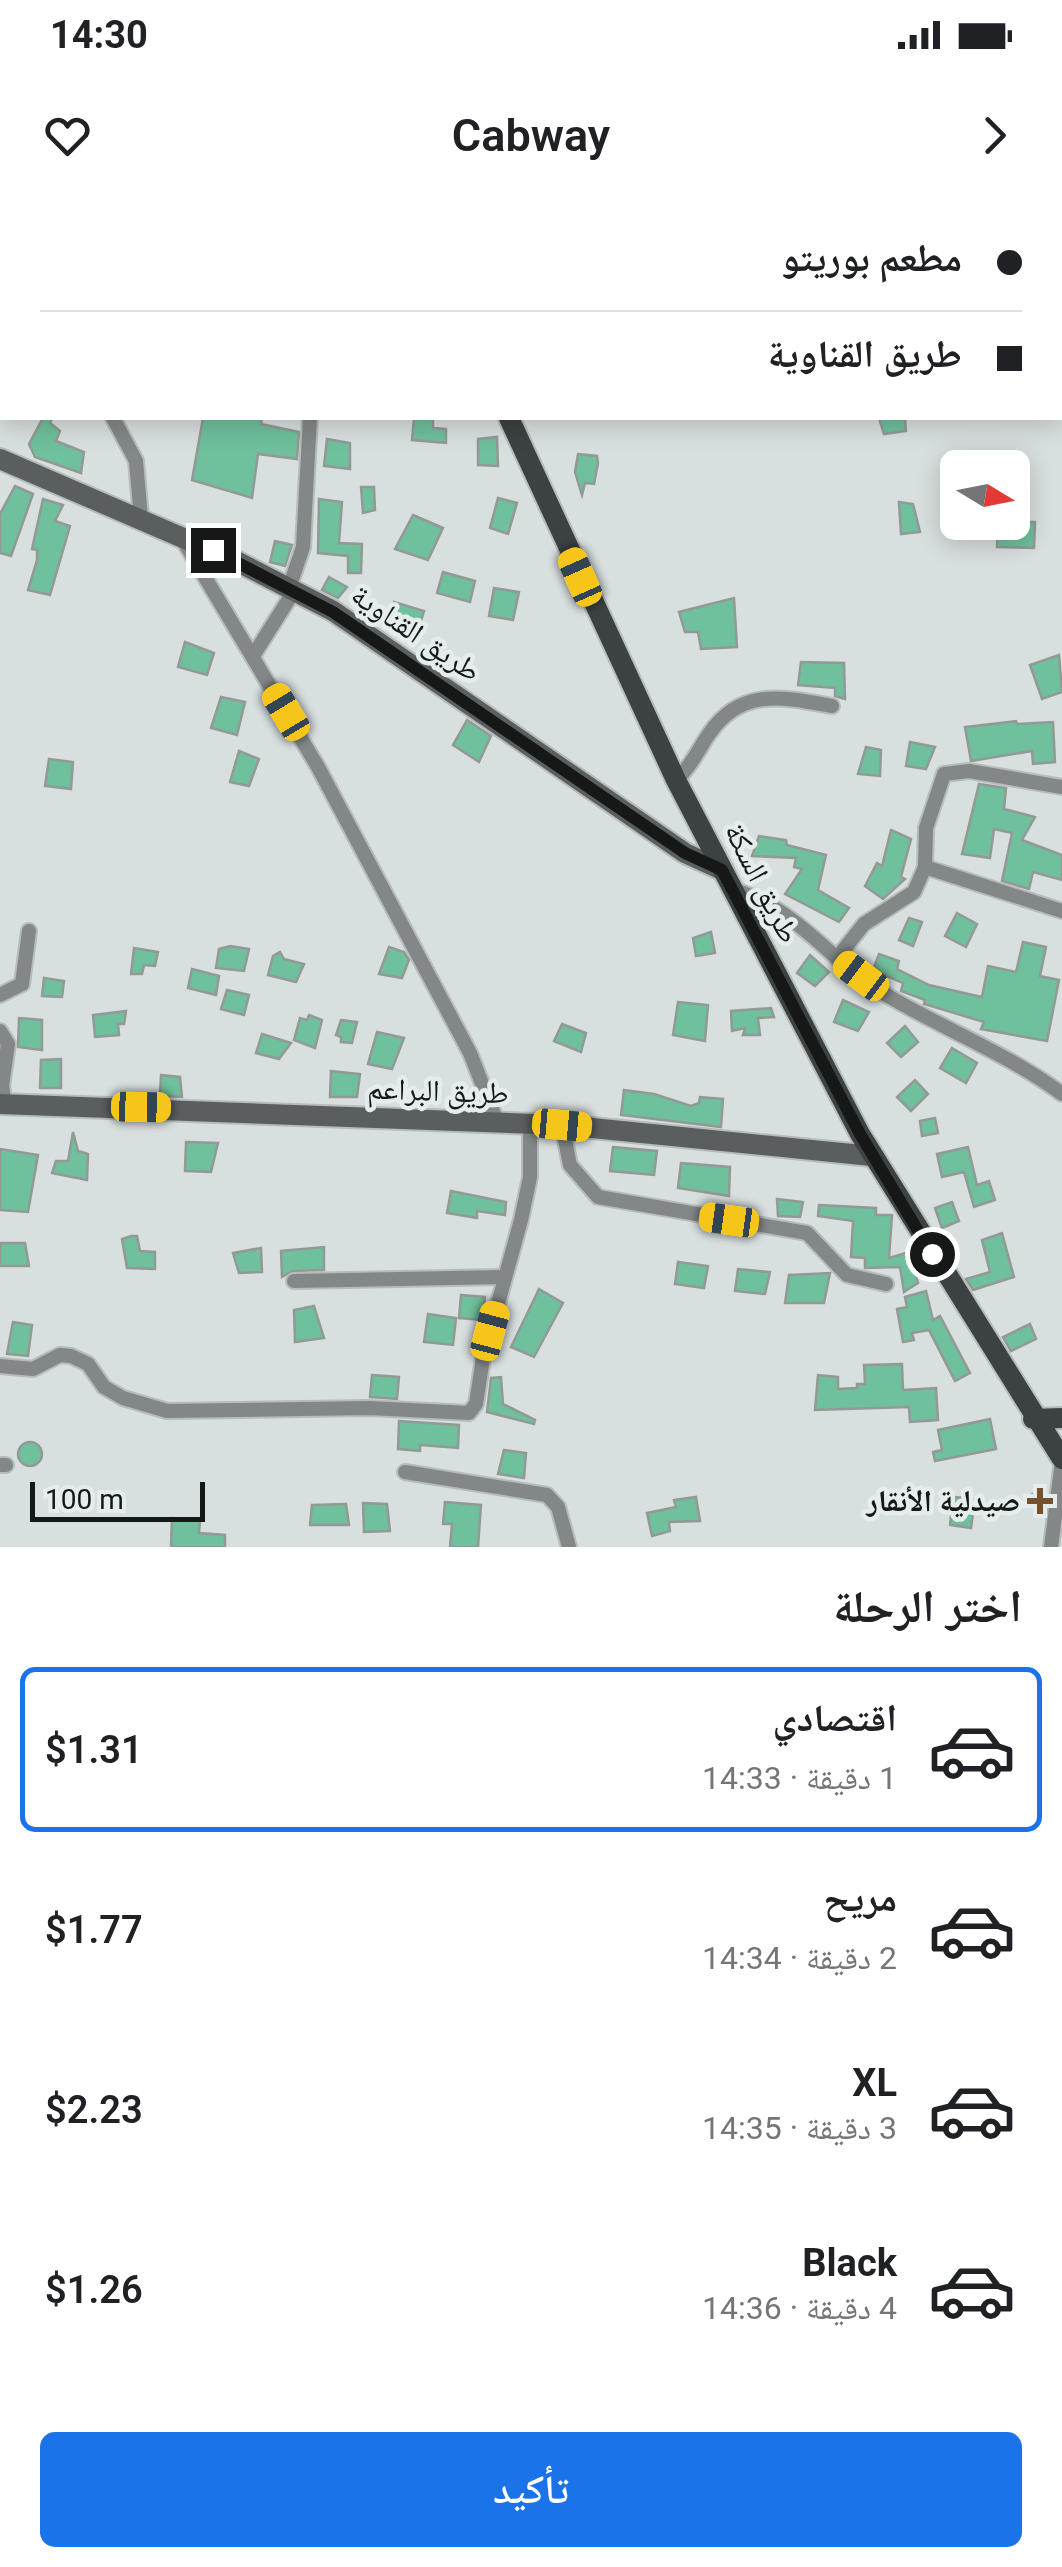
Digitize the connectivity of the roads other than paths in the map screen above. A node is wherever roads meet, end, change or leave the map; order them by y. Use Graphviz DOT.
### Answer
graph roads {
  1 [pos="113,420"];
  2 [pos="310,420"];
  3 [pos="509,420"];
  4 [pos="0,458"];
  5 [pos="141,518"];
  6 [pos="181,536"];
  7 [pos="291,589"];
  8 [pos="253,656"];
  9 [pos="832,706"];
  10 [pos="676,780"];
  11 [pos="1062,787"];
  12 [pos="925,868"];
  13 [pos="726,880"];
  14 [pos="1062,910"];
  15 [pos="29,931"];
  16 [pos="837,958"];
  17 [pos="0,995"];
  18 [pos="0,1031"];
  19 [pos="1062,1094"];
  20 [pos="3,1104"];
  21 [pos="498,1124"];
  22 [pos="530,1125"];
  23 [pos="562,1125"];
  24 [pos="872,1156"];
  25 [pos="504,1278"];
  26 [pos="294,1280"];
  27 [pos="886,1284"];
  28 [pos="0,1366"];
  29 [pos="1062,1418"];
  30 [pos="1033,1419"];
  31 [pos="1060,1453"];
  32 [pos="405,1472"];
  33 [pos="1056,1534"];
  34 [pos="569,1547"];
  1 -- 5 [label="street"];
  2 -- 7 [label="street"];
  3 -- 10 [label="main road, طريق السكة"];
  4 -- 5 [label="street, طريق القناوية"];
  5 -- 6 [label="street, طريق القناوية"];
  6 -- 7 [label="street, طريق القناوية"];
  6 -- 8 [label="street"];
  7 -- 8 [label="street"];
  7 -- 13 [label="street, طريق القناوية"];
  8 -- 21 [label="street"];
  9 -- 10 [label="street"];
  10 -- 13 [label="main road, طريق السكة"];
  11 -- 12 [label="street"];
  12 -- 14 [label="street"];
  12 -- 16 [label="street"];
  13 -- 16 [label="street"];
  13 -- 24 [label="main road, طريق السكة"];
  15 -- 17 [label="street"];
  16 -- 19 [label="street"];
  18 -- 20 [label="street"];
  20 -- 21 [label="street, طريق البراعم"];
  21 -- 22 [label="street, طريق البراعم"];
  22 -- 23 [label="street, طريق البراعم"];
  22 -- 25 [label="street"];
  23 -- 24 [label="street, طريق البراعم"];
  23 -- 27 [label="street"];
  24 -- 30 [label="main road, طريق السكة"];
  25 -- 26 [label="street"];
  25 -- 28 [label="street"];
  29 -- 30 [label="main road"];
  30 -- 31 [label="main road, طريق السكة"];
  31 -- 33 [label="street"];
  32 -- 34 [label="street"];
}
